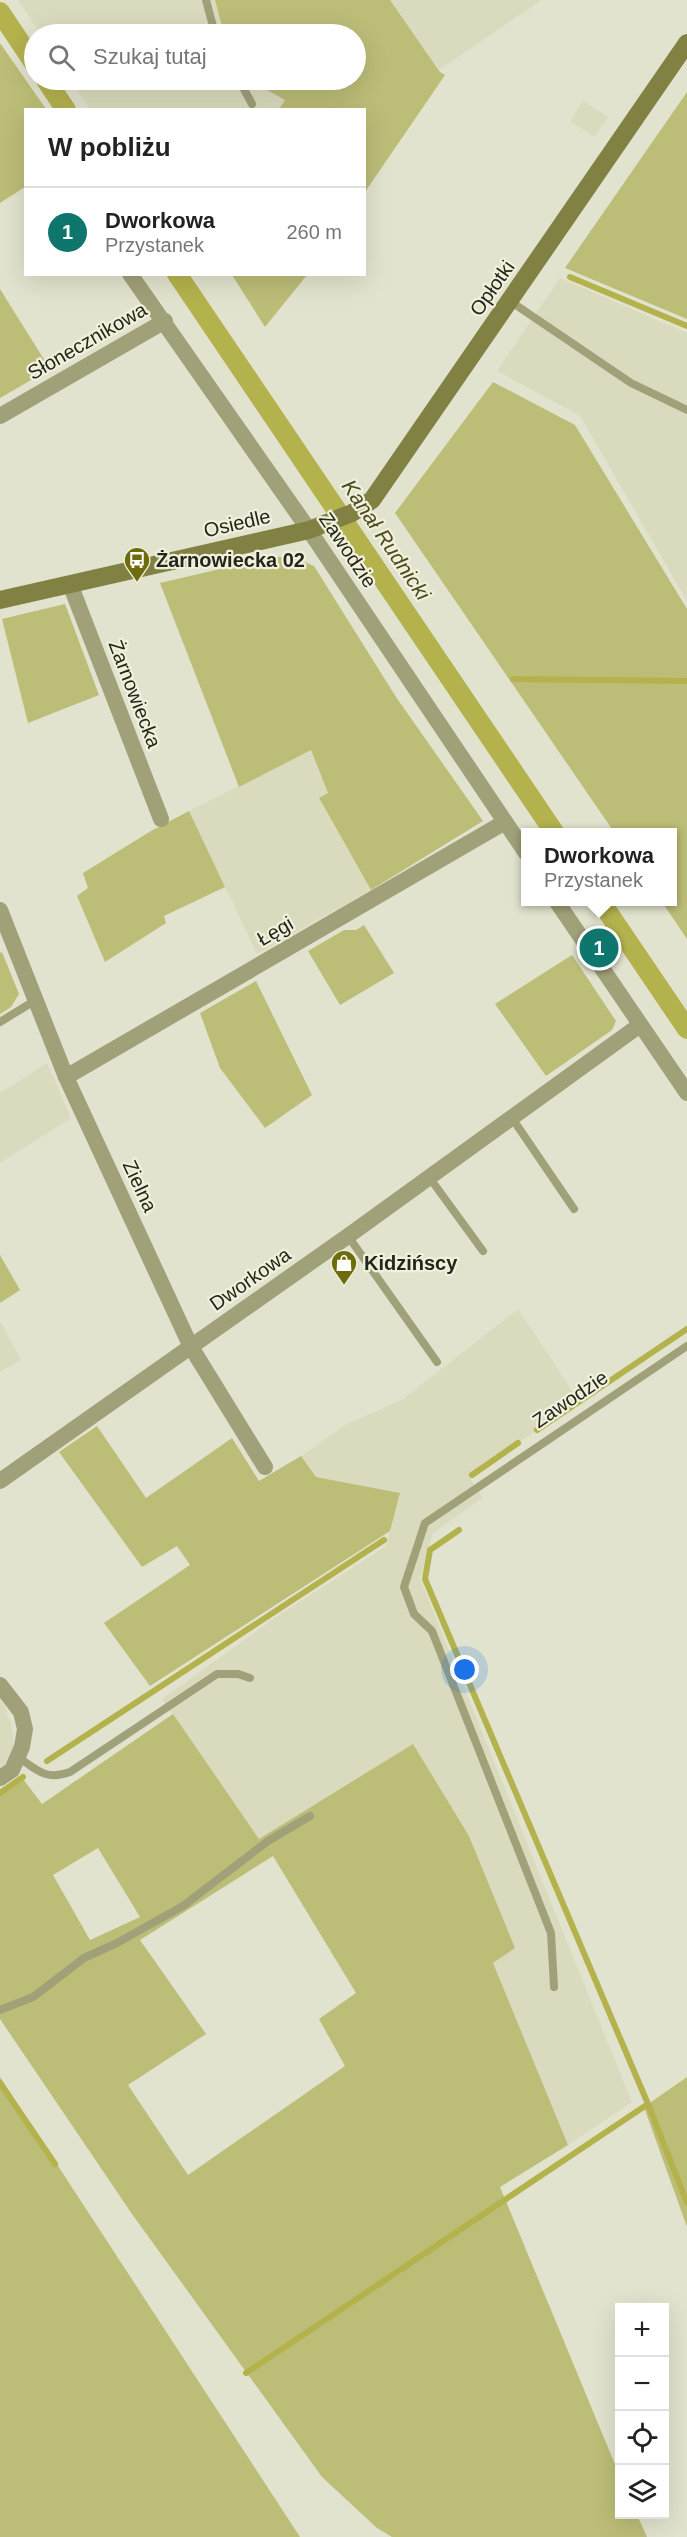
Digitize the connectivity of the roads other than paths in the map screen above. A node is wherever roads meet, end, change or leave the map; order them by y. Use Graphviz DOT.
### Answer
graph roads {
  1 [pos="206,0"];
  2 [pos="212,24"];
  3 [pos="687,43"];
  4 [pos="244,90"];
  5 [pos="252,104"];
  6 [pos="131,276"];
  7 [pos="510,302"];
  8 [pos="165,321"];
  9 [pos="687,410"];
  10 [pos="0,416"];
  11 [pos="309,530"];
  12 [pos="70,584"];
  13 [pos="0,600"];
  14 [pos="161,819"];
  15 [pos="505,822"];
  16 [pos="521,847"];
  17 [pos="560,906"];
  18 [pos="0,910"];
  19 [pos="36,1000"];
  20 [pos="0,1022"];
  21 [pos="640,1025"];
  22 [pos="66,1077"];
  23 [pos="687,1093"];
  24 [pos="512,1118"];
  25 [pos="429,1177"];
  26 [pos="574,1209"];
  27 [pos="348,1236"];
  28 [pos="483,1251"];
  29 [pos="687,1346"];
  30 [pos="191,1347"];
  31 [pos="437,1362"];
  32 [pos="265,1467"];
  33 [pos="0,1481"];
  34 [pos="250,1678"];
  35 [pos="0,1685"];
  36 [pos="18,1757"];
  37 [pos="0,1778"];
  38 [pos="310,1816"];
  39 [pos="554,1987"];
  40 [pos="0,2010"];
  1 -- 2 [label="lane"];
  3 -- 7 [label="street, Opłotki"];
  4 -- 5 [label="lane"];
  6 -- 8 [label="street, Zawodzie"];
  7 -- 9 [label="lane"];
  7 -- 11 [label="street, Opłotki"];
  8 -- 10 [label="street, Słonecznikowa"];
  8 -- 11 [label="street, Zawodzie"];
  11 -- 12 [label="street, Osiedle"];
  11 -- 15 [label="street, Zawodzie"];
  12 -- 13 [label="street, Osiedle"];
  12 -- 14 [label="street, Żarnowiecka"];
  15 -- 16 [label="street, Zawodzie"];
  15 -- 22 [label="street, Łęgi"];
  17 -- 21 [label="street"];
  18 -- 19 [label="street, Zielna"];
  19 -- 20 [label="lane"];
  19 -- 22 [label="street, Zielna"];
  21 -- 23 [label="street"];
  21 -- 24 [label="street, Dworkowa"];
  22 -- 30 [label="street, Zielna"];
  24 -- 25 [label="street, Dworkowa"];
  24 -- 26 [label="lane"];
  25 -- 27 [label="street, Dworkowa"];
  25 -- 28 [label="lane"];
  27 -- 30 [label="street, Dworkowa"];
  27 -- 31 [label="lane"];
  29 -- 39 [label="lane, Zawodzie"];
  30 -- 32 [label="street, Zielna"];
  30 -- 33 [label="street, Dworkowa"];
  34 -- 36 [label="lane"];
  35 -- 36 [label="street"];
  36 -- 37 [label="street"];
  38 -- 40 [label="lane"];
}
